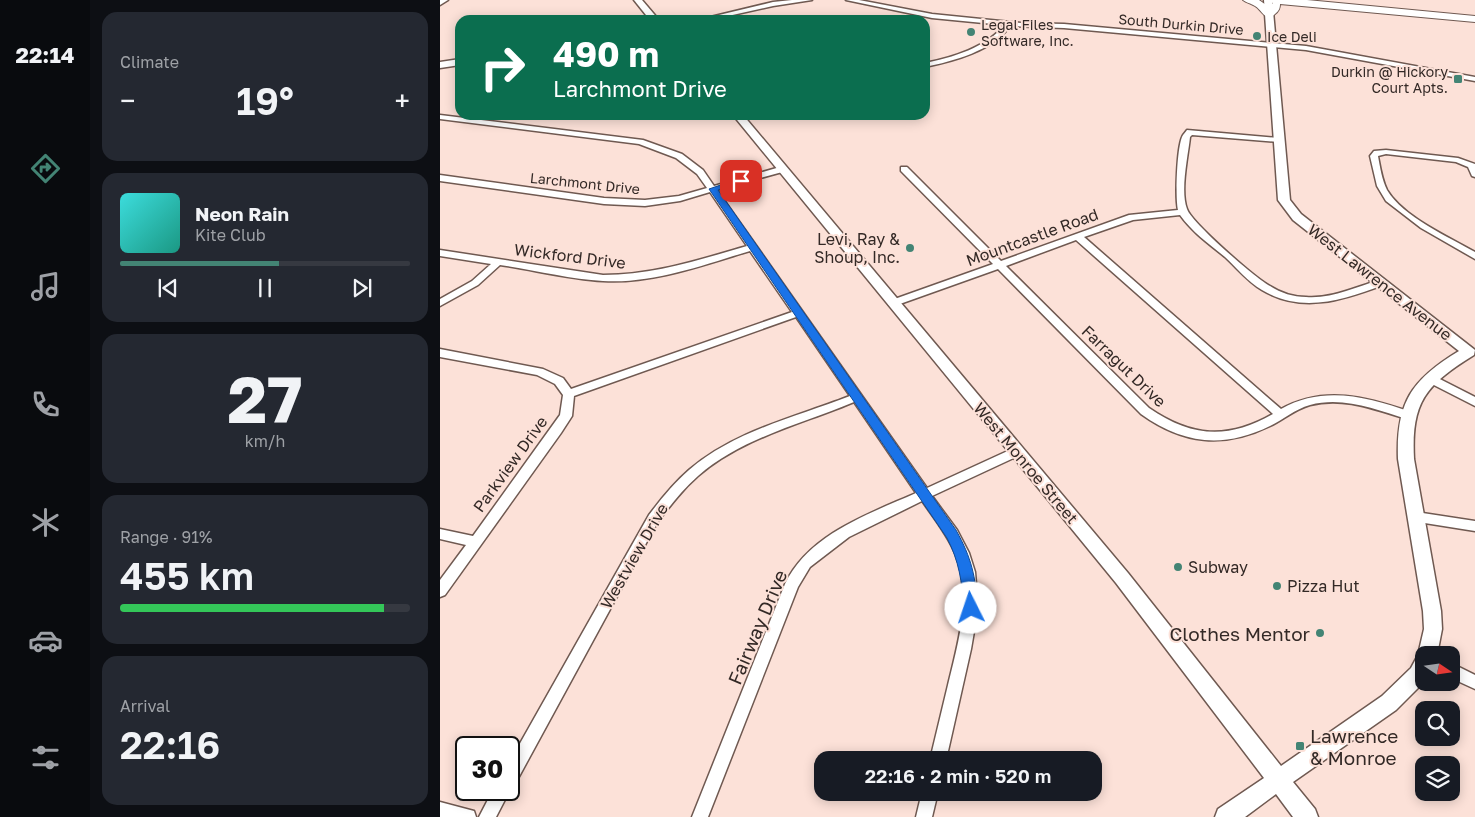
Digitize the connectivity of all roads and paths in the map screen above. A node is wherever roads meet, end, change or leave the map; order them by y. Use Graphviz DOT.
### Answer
graph roads {
  1 [pos="445,0"];
  2 [pos="638,0"];
  3 [pos="809,0"];
  4 [pos="849,0"];
  5 [pos="856,0"];
  6 [pos="1249,0"];
  7 [pos="1270,0"];
  8 [pos="1310,0"];
  9 [pos="1342,0"];
  10 [pos="1361,1"];
  11 [pos="771,2"];
  12 [pos="1295,2"];
  13 [pos="440,3"];
  14 [pos="655,5"];
  15 [pos="1420,7"];
  16 [pos="1475,12"];
  17 [pos="1269,14"];
  18 [pos="656,15"];
  19 [pos="658,15"];
  20 [pos="721,15"];
  21 [pos="924,15"];
  22 [pos="930,16"];
  23 [pos="1475,19"];
  24 [pos="1008,24"];
  25 [pos="1272,45"];
  26 [pos="455,63"];
  27 [pos="930,65"];
  28 [pos="440,66"];
  29 [pos="1475,79"];
  30 [pos="440,117"];
  31 [pos="455,119"];
  32 [pos="462,120"];
  33 [pos="742,120"];
  34 [pos="1278,140"];
  35 [pos="904,168"];
  36 [pos="783,169"];
  37 [pos="1475,174"];
  38 [pos="440,178"];
  39 [pos="713,189"];
  40 [pos="1184,212"];
  41 [pos="1078,236"];
  42 [pos="752,247"];
  43 [pos="440,253"];
  44 [pos="1475,256"];
  45 [pos="498,262"];
  46 [pos="1000,265"];
  47 [pos="1380,283"];
  48 [pos="440,303"];
  49 [pos="893,304"];
  50 [pos="798,313"];
  51 [pos="1472,351"];
  52 [pos="440,353"];
  53 [pos="1430,378"];
  54 [pos="569,394"];
  55 [pos="857,397"];
  56 [pos="1475,402"];
  57 [pos="1281,415"];
  58 [pos="1407,415"];
  59 [pos="1016,452"];
  60 [pos="924,494"];
  61 [pos="1416,516"];
  62 [pos="1475,526"];
  63 [pos="440,534"];
  64 [pos="475,542"];
  65 [pos="440,591"];
  66 [pos="1430,646"];
  67 [pos="1460,674"];
  68 [pos="1415,677"];
  69 [pos="1475,682"];
  70 [pos="940,751"];
  71 [pos="520,758"];
  72 [pos="1278,780"];
  73 [pos="496,801"];
  74 [pos="928,801"];
  75 [pos="440,810"];
  76 [pos="468,817"];
  77 [pos="487,817"];
  78 [pos="700,817"];
  79 [pos="924,817"];
  80 [pos="1226,817"];
  81 [pos="1307,817"];
  1 -- 13 [label="street"];
  2 -- 18 [label="street"];
  3 -- 11 [label="street"];
  4 -- 5 [label="street, South Durkin Drive"];
  5 -- 21 [label="street, South Durkin Drive"];
  6 -- 17 [label="highway"];
  7 -- 12 [label="highway"];
  7 -- 17 [label="street, West Lawrence Avenue"];
  8 -- 15 [label="highway"];
  9 -- 10 [label="highway"];
  10 -- 15 [label="highway"];
  11 -- 20 [label="street"];
  12 -- 17 [label="highway"];
  12 -- 23 [label="highway"];
  14 -- 19 [label="street"];
  15 -- 16 [label="highway"];
  17 -- 25 [label="street, West Lawrence Avenue"];
  22 -- 24 [label="street, South Durkin Drive"];
  24 -- 25 [label="street, South Durkin Drive"];
  24 -- 27 [label="street"];
  25 -- 29 [label="street, South Durkin Drive"];
  25 -- 34 [label="street, West Lawrence Avenue"];
  26 -- 28 [label="street"];
  30 -- 31 [label="street"];
  32 -- 39 [label="street"];
  33 -- 36 [label="street, West Monroe Street"];
  34 -- 40 [label="street"];
  34 -- 47 [label="street, West Lawrence Avenue"];
  35 -- 46 [label="street, Farragut Drive"];
  36 -- 39 [label="street, Larchmont Drive"];
  36 -- 49 [label="street, West Monroe Street"];
  37 -- 44 [label="street"];
  38 -- 39 [label="street, Larchmont Drive"];
  39 -- 42 [label="street"];
  40 -- 41 [label="street, Mountcastle Road"];
  40 -- 47 [label="street"];
  41 -- 46 [label="street, Mountcastle Road"];
  41 -- 57 [label="street"];
  42 -- 45 [label="street, Wickford Drive"];
  42 -- 50 [label="street"];
  43 -- 45 [label="street, Wickford Drive"];
  45 -- 48 [label="street"];
  46 -- 49 [label="street, Mountcastle Road"];
  46 -- 57 [label="street, Farragut Drive"];
  47 -- 51 [label="street, West Lawrence Avenue"];
  49 -- 59 [label="street, West Monroe Street"];
  50 -- 54 [label="street"];
  50 -- 55 [label="street"];
  51 -- 53 [label="street, West Lawrence Avenue"];
  52 -- 54 [label="street"];
  53 -- 56 [label="street"];
  53 -- 58 [label="street, West Lawrence Avenue"];
  54 -- 64 [label="street, Parkview Drive"];
  55 -- 60 [label="street"];
  55 -- 71 [label="street, Westview Drive"];
  57 -- 58 [label="street, Farragut Drive"];
  58 -- 61 [label="street, West Lawrence Avenue"];
  59 -- 60 [label="street, Fairway Drive"];
  59 -- 72 [label="street, West Monroe Street"];
  60 -- 70 [label="street"];
  60 -- 78 [label="street, Fairway Drive"];
  61 -- 62 [label="street"];
  61 -- 66 [label="street, West Lawrence Avenue"];
  63 -- 64 [label="street"];
  64 -- 65 [label="street, Parkview Drive"];
  67 -- 69 [label="street"];
  68 -- 72 [label="street"];
  72 -- 80 [label="street"];
  72 -- 81 [label="street, West Monroe Street"];
  73 -- 77 [label="street"];
  74 -- 79 [label="street"];
  75 -- 76 [label="street"];
}
